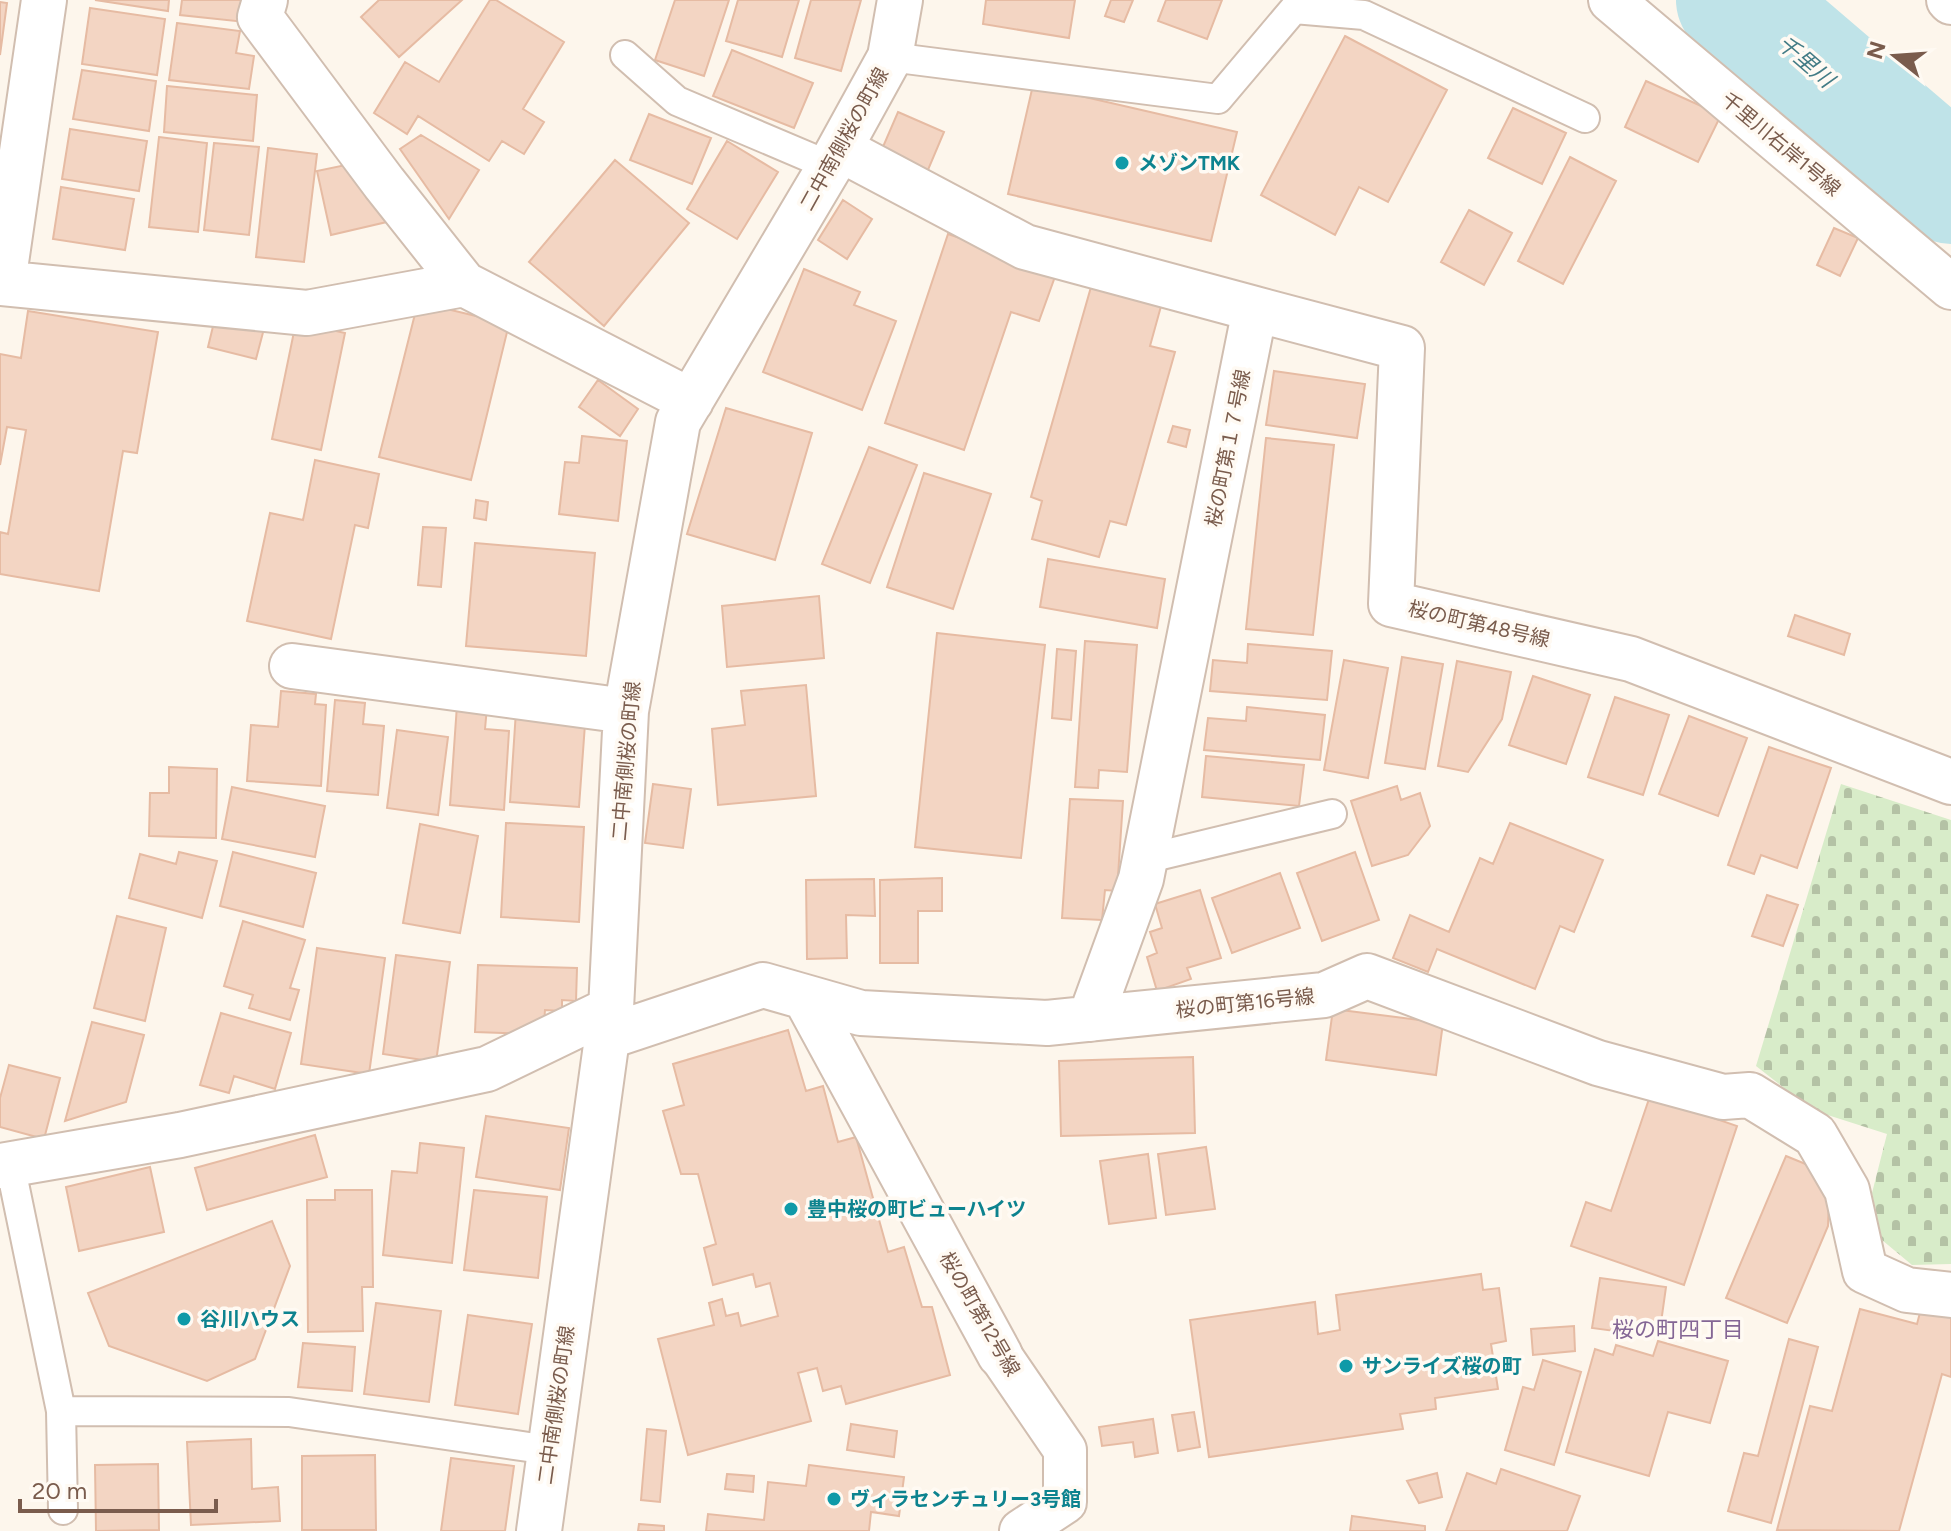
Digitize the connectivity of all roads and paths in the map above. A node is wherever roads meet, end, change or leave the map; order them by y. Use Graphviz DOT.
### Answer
graph roads {
  1 [pos="44,0"];
  2 [pos="265,0"];
  3 [pos="900,0"];
  4 [pos="1611,0"];
  5 [pos="625,55"];
  6 [pos="890,57"];
  7 [pos="1585,118"];
  8 [pos="835,157"];
  9 [pos="1,283"];
  10 [pos="464,284"];
  11 [pos="1951,287"];
  12 [pos="1255,309"];
  13 [pos="691,401"];
  14 [pos="292,666"];
  15 [pos="626,711"];
  16 [pos="1951,782"];
  17 [pos="1332,814"];
  18 [pos="1145,859"];
  19 [pos="805,997"];
  20 [pos="1090,1019"];
  21 [pos="609,1023"];
  22 [pos="5,1165"];
  23 [pos="1951,1295"];
  24 [pos="1000,1355"];
  25 [pos="61,1411"];
  26 [pos="549,1450"];
  27 [pos="63,1510"];
  28 [pos="539,1531"];
  29 [pos="1021,1531"];
  1 -- 9 [label="street"];
  2 -- 10 [label="street"];
  3 -- 6 [label="street, 二中南側桜の町線"];
  4 -- 11 [label="street, 千里川右岸1号線"];
  5 -- 8 [label="lane"];
  6 -- 7 [label="lane"];
  6 -- 8 [label="street, 二中南側桜の町線"];
  8 -- 12 [label="street"];
  8 -- 13 [label="street, 二中南側桜の町線"];
  9 -- 10 [label="street"];
  10 -- 13 [label="street"];
  12 -- 16 [label="street, 桜の町第48号線"];
  12 -- 18 [label="street, 桜の町第１７号線"];
  13 -- 15 [label="street, 二中南側桜の町線"];
  14 -- 15 [label="street"];
  15 -- 21 [label="street, 二中南側桜の町線"];
  17 -- 18 [label="lane"];
  18 -- 20 [label="street, 桜の町第１７号線"];
  19 -- 20 [label="street, 桜の町第16号線"];
  19 -- 21 [label="street, 桜の町第16号線"];
  19 -- 24 [label="street, 桜の町第12号線"];
  20 -- 23 [label="street, 桜の町第16号線"];
  21 -- 22 [label="street, 桜の町第16号線"];
  21 -- 26 [label="street, 二中南側桜の町線"];
  22 -- 25 [label="lane"];
  24 -- 29 [label="street, 桜の町第12号線"];
  25 -- 26 [label="lane"];
  25 -- 27 [label="lane"];
  26 -- 28 [label="street, 二中南側桜の町線"];
}
